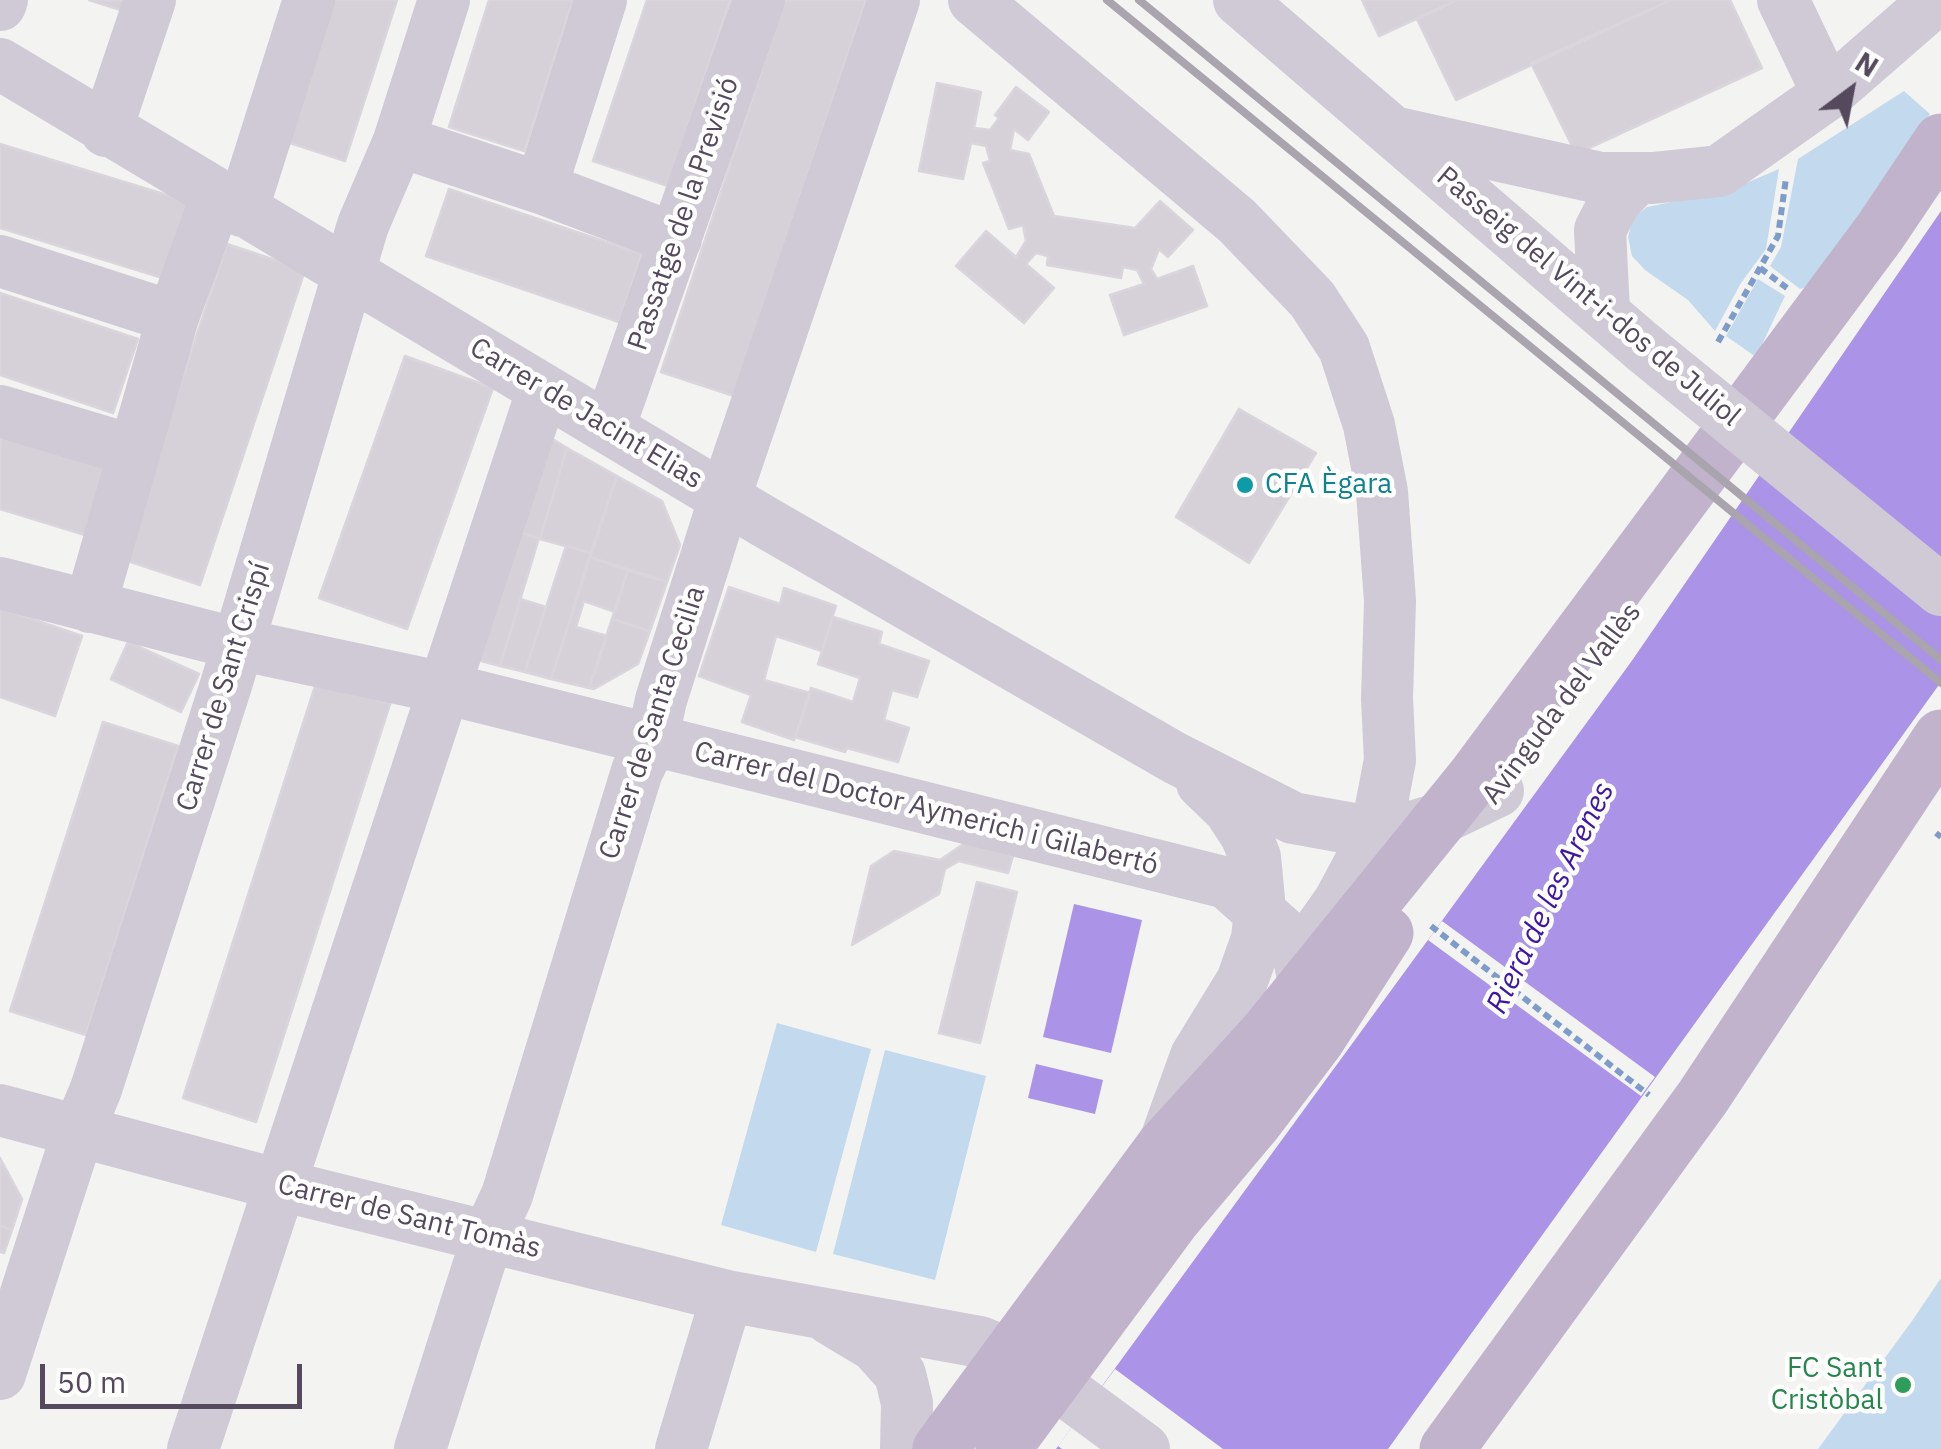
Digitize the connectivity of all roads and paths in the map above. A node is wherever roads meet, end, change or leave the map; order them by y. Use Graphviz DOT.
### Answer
graph roads {
  1 [pos="150,0"];
  2 [pos="309,0"];
  3 [pos="444,0"];
  4 [pos="601,0"];
  5 [pos="759,0"];
  6 [pos="894,0"];
  7 [pos="974,0"];
  8 [pos="1783,0"];
  9 [pos="1896,0"];
  10 [pos="1936,0"];
  11 [pos="1248,5"];
  12 [pos="1879,52"];
  13 [pos="0,64"];
  14 [pos="1828,94"];
  15 [pos="106,130"];
  16 [pos="1397,133"];
  17 [pos="399,141"];
  18 [pos="1941,141"];
  19 [pos="1788,162"];
  20 [pos="1636,178"];
  21 [pos="1941,183"];
  22 [pos="541,188"];
  23 [pos="230,203"];
  24 [pos="676,239"];
  25 [pos="0,260"];
  26 [pos="347,273"];
  27 [pos="1604,312"];
  28 [pos="174,317"];
  29 [pos="1718,342"];
  30 [pos="543,389"];
  31 [pos="0,411"];
  32 [pos="609,428"];
  33 [pos="134,451"];
  34 [pos="725,498"];
  35 [pos="0,582"];
  36 [pos="1941,590"];
  37 [pos="90,607"];
  38 [pos="238,644"];
  39 [pos="444,688"];
  40 [pos="1941,737"];
  41 [pos="652,741"];
  42 [pos="1175,758"];
  43 [pos="1498,792"];
  44 [pos="1444,816"];
  45 [pos="1939,822"];
  46 [pos="1376,833"];
  47 [pos="1260,910"];
  48 [pos="1424,921"];
  49 [pos="1303,971"];
  50 [pos="1649,1096"];
  51 [pos="0,1110"];
  52 [pos="1178,1131"];
  53 [pos="78,1132"];
  54 [pos="280,1184"];
  55 [pos="1174,1218"];
  56 [pos="488,1236"];
  57 [pos="727,1296"];
  58 [pos="820,1314"];
  59 [pos="0,1374"];
  60 [pos="1046,1378"];
  61 [pos="193,1449"];
  62 [pos="420,1449"];
  63 [pos="681,1449"];
  64 [pos="906,1449"];
  65 [pos="940,1449"];
  66 [pos="1003,1449"];
  67 [pos="1144,1449"];
  68 [pos="1446,1449"];
  69 [pos="1484,1449"];
  1 -- 15 [label="street"];
  2 -- 23 [label="street"];
  3 -- 17 [label="street, Carrer de Sant Crispí"];
  4 -- 22 [label="street"];
  5 -- 24 [label="street, Passatge de la Previsió"];
  6 -- 34 [label="street, Carrer de Santa Cecilia"];
  7 -- 46 [label="street"];
  8 -- 14 [label="street"];
  9 -- 12 [label="street"];
  10 -- 12 [label="street"];
  11 -- 16 [label="street, Passeig del Vint-i-dos de Juliol"];
  12 -- 14 [label="street"];
  13 -- 15 [label="street, Carrer de Jacint Elias"];
  14 -- 20 [label="street"];
  15 -- 23 [label="street, Carrer de Jacint Elias"];
  16 -- 20 [label="street"];
  16 -- 27 [label="street, Passeig del Vint-i-dos de Juliol"];
  17 -- 22 [label="street"];
  17 -- 26 [label="street, Carrer de Sant Crispí"];
  18 -- 44 [label="main road, Avinguda del Vallès"];
  19 -- 29 [label="path"];
  20 -- 27 [label="street"];
  21 -- 43 [label="main road, Avinguda del Vallès"];
  22 -- 24 [label="street"];
  23 -- 26 [label="street, Carrer de Jacint Elias"];
  23 -- 28 [label="street"];
  24 -- 32 [label="street, Passatge de la Previsió"];
  25 -- 28 [label="street"];
  26 -- 30 [label="street, Carrer de Jacint Elias"];
  26 -- 38 [label="street, Carrer de Sant Crispí"];
  27 -- 36 [label="street, Passeig del Vint-i-dos de Juliol, bridge"];
  28 -- 33 [label="street"];
  30 -- 32 [label="street, Carrer de Jacint Elias"];
  30 -- 39 [label="street"];
  31 -- 33 [label="street"];
  32 -- 34 [label="street, Carrer de Jacint Elias"];
  33 -- 37 [label="street"];
  34 -- 41 [label="street, Carrer de Santa Cecilia"];
  34 -- 42 [label="street, Carrer de Jacint Elias"];
  35 -- 37 [label="street, Carrer del Doctor Aymerich i Gilabertó"];
  37 -- 38 [label="street, Carrer del Doctor Aymerich i Gilabertó"];
  38 -- 39 [label="street, Carrer del Doctor Aymerich i Gilabertó"];
  38 -- 53 [label="street, Carrer de Sant Crispí"];
  39 -- 41 [label="street, Carrer del Doctor Aymerich i Gilabertó"];
  39 -- 54 [label="street"];
  40 -- 68 [label="main road"];
  41 -- 47 [label="street, Carrer del Doctor Aymerich i Gilabertó"];
  41 -- 56 [label="street, Carrer de Santa Cecilia"];
  42 -- 46 [label="street, Carrer de Jacint Elias"];
  42 -- 47 [label="street, Carrer de Jacint Elias"];
  43 -- 44 [label="street, Carrer de Jacint Elias"];
  43 -- 55 [label="main road, Avinguda del Vallès"];
  44 -- 46 [label="street, Carrer de Jacint Elias"];
  44 -- 49 [label="main road, Avinguda del Vallès"];
  45 -- 69 [label="main road"];
  46 -- 49 [label="street"];
  47 -- 49 [label="street"];
  47 -- 52 [label="street, Carrer de Jacint Elias"];
  48 -- 50 [label="path"];
  49 -- 52 [label="main road, Avinguda del Vallès"];
  49 -- 55 [label="street, Avinguda del Vallès"];
  51 -- 53 [label="street, Carrer de Sant Tomàs"];
  52 -- 60 [label="main road, Avinguda del Vallès"];
  53 -- 54 [label="street, Carrer de Sant Tomàs"];
  53 -- 59 [label="street, Carrer de Sant Crispí"];
  54 -- 56 [label="street, Carrer de Sant Tomàs"];
  54 -- 61 [label="street"];
  55 -- 60 [label="main road, Avinguda del Vallès"];
  56 -- 57 [label="street, Carrer de Sant Tomàs"];
  56 -- 62 [label="street, Carrer de Santa Cecilia"];
  57 -- 58 [label="street, Carrer de Sant Tomàs"];
  57 -- 63 [label="street"];
  58 -- 60 [label="street, Carrer de Sant Tomàs"];
  58 -- 64 [label="street, Carrer de Sant Tomàs"];
  60 -- 65 [label="main road, Avinguda del Vallès"];
  60 -- 66 [label="main road, Avinguda del Vallès"];
  60 -- 67 [label="street, Carrer de Sant Tomàs"];
}
